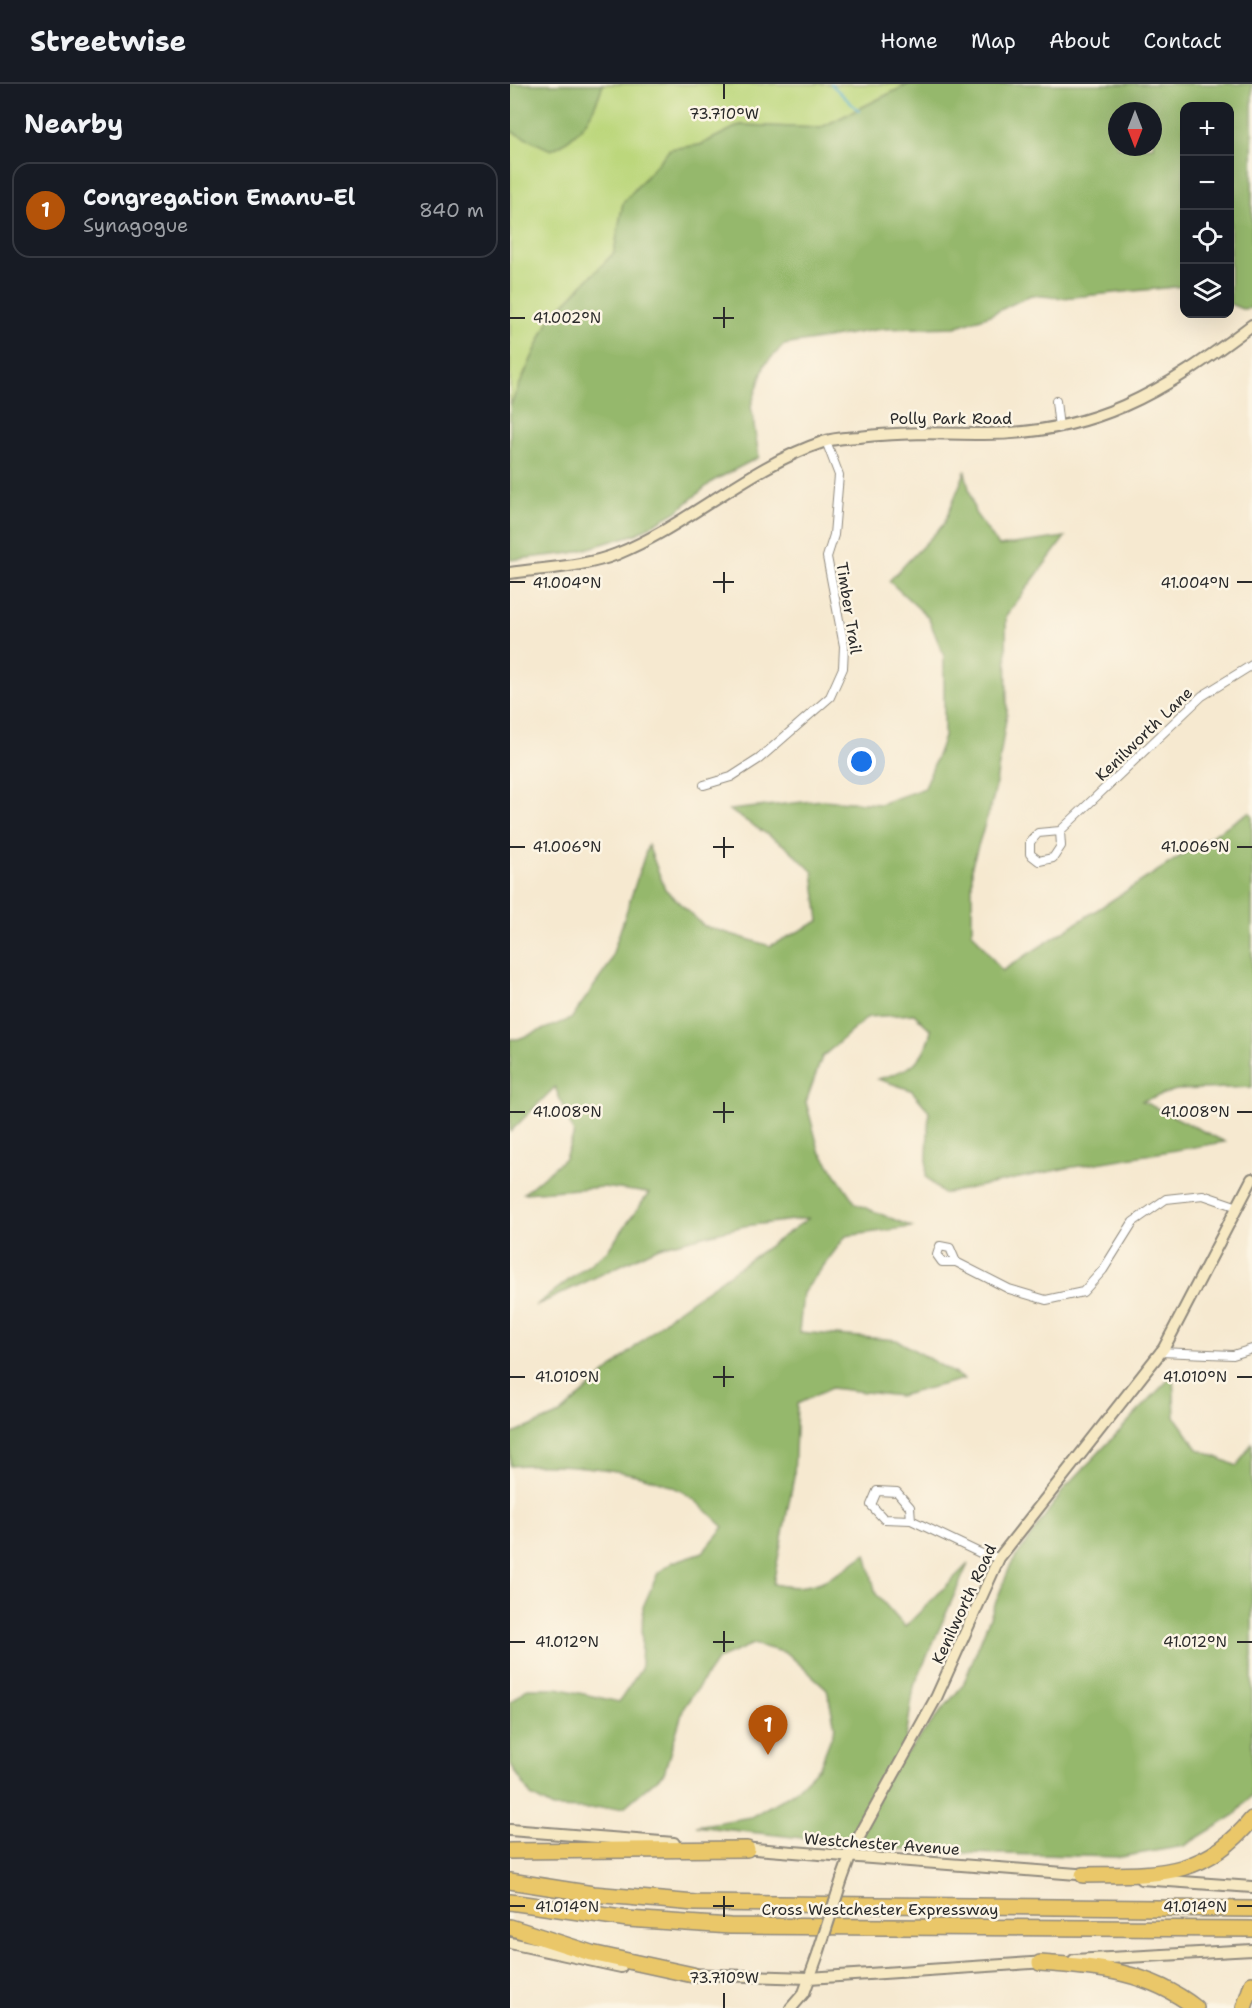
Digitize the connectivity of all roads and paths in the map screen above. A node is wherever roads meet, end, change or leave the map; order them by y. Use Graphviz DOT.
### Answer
graph roads {
  1 [pos="1252,325"];
  2 [pos="1056,401"];
  3 [pos="1059,428"];
  4 [pos="826,441"];
  5 [pos="510,573"];
  6 [pos="1252,665"];
  7 [pos="704,785"];
  8 [pos="1060,831"];
  9 [pos="1252,1179"];
  10 [pos="1238,1207"];
  11 [pos="956,1262"];
  12 [pos="1252,1349"];
  13 [pos="1160,1352"];
  14 [pos="911,1520"];
  15 [pos="999,1558"];
  16 [pos="1252,1820"];
  17 [pos="510,1830"];
  18 [pos="747,1849"];
  19 [pos="510,1851"];
  20 [pos="851,1856"];
  21 [pos="1083,1875"];
  22 [pos="510,1881"];
  23 [pos="1252,1887"];
  24 [pos="510,1902"];
  25 [pos="1252,1909"];
  26 [pos="510,1927"];
  27 [pos="1252,1929"];
  28 [pos="510,1943"];
  29 [pos="1252,1950"];
  30 [pos="1040,1963"];
  31 [pos="693,1975"];
  32 [pos="809,1978"];
  33 [pos="1252,1984"];
  34 [pos="791,2008"];
  35 [pos="1196,2008"];
  36 [pos="1244,2008"];
  1 -- 3 [label="street, Polly Park Road"];
  2 -- 3 [label="street"];
  3 -- 4 [label="street, Polly Park Road"];
  4 -- 5 [label="street, Polly Park Road"];
  4 -- 7 [label="street, Timber Trail"];
  6 -- 8 [label="street, Kenilworth Lane"];
  8 -- 8 [label="street, Kenilworth Lane"];
  9 -- 10 [label="street, Kenilworth Road"];
  10 -- 11 [label="street"];
  10 -- 13 [label="street, Kenilworth Road"];
  12 -- 13 [label="street"];
  13 -- 15 [label="street, Kenilworth Road"];
  14 -- 14 [label="street"];
  14 -- 15 [label="street"];
  15 -- 20 [label="street, Kenilworth Road"];
  16 -- 21 [label="highway"];
  17 -- 18 [label="street, Westchester Avenue"];
  18 -- 19 [label="highway"];
  18 -- 20 [label="street, Westchester Avenue"];
  20 -- 21 [label="street, Westchester Avenue"];
  20 -- 32 [label="street, Kenilworth Road, bridge"];
  21 -- 23 [label="street, Westchester Avenue"];
  22 -- 25 [label="highway, Cross Westchester Expressway"];
  24 -- 27 [label="highway, Cross Westchester Expressway"];
  26 -- 31 [label="highway"];
  28 -- 31 [label="street"];
  29 -- 30 [label="street"];
  30 -- 32 [label="street"];
  30 -- 35 [label="highway"];
  31 -- 32 [label="street"];
  32 -- 34 [label="street, Kenilworth Road"];
  33 -- 36 [label="highway"];
}
